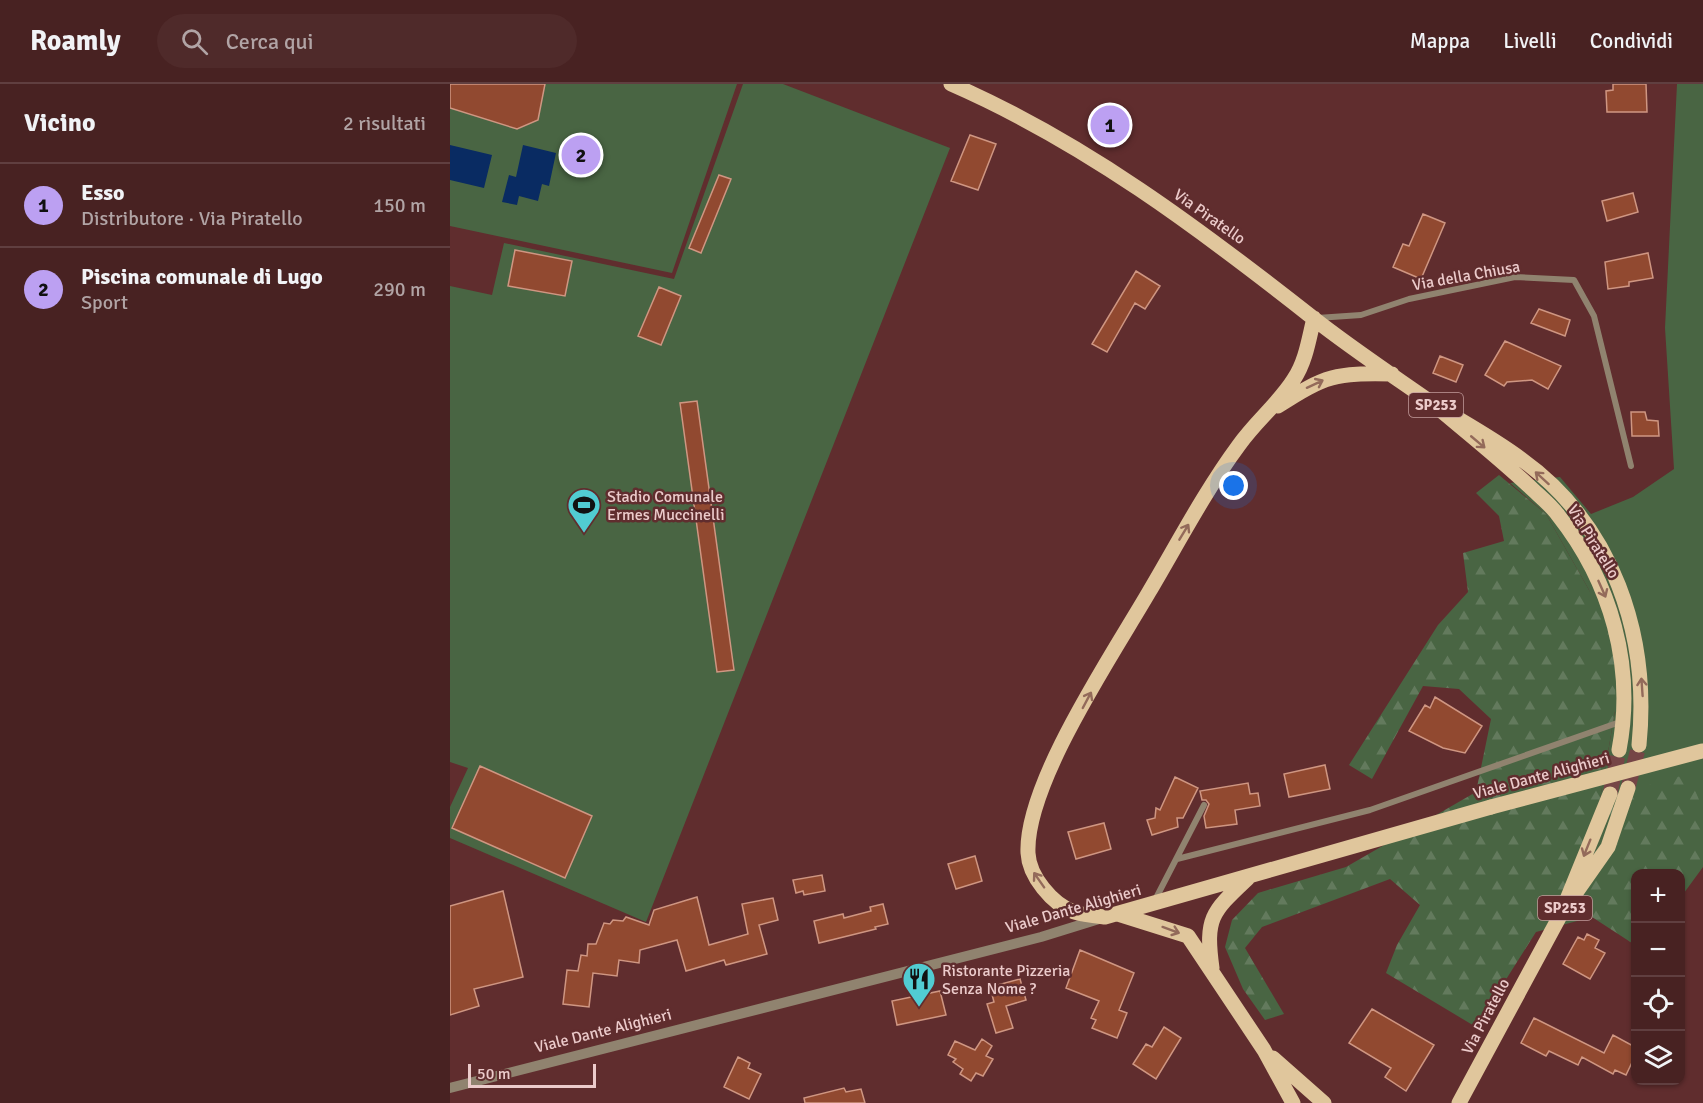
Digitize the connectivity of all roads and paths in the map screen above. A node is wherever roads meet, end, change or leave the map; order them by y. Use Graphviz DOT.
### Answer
graph roads {
  1 [pos="951,84"];
  2 [pos="1314,318"];
  3 [pos="1392,374"];
  4 [pos="1432,403"];
  5 [pos="1266,415"];
  6 [pos="1631,466"];
  7 [pos="1623,721"];
  8 [pos="1639,745"];
  9 [pos="1619,750"];
  10 [pos="1703,750"];
  11 [pos="1628,788"];
  12 [pos="1610,794"];
  13 [pos="1203,805"];
  14 [pos="1177,859"];
  15 [pos="1250,877"];
  16 [pos="1154,904"];
  17 [pos="1561,914"];
  18 [pos="1110,915"];
  19 [pos="1212,971"];
  20 [pos="1264,1050"];
  21 [pos="450,1088"];
  22 [pos="1293,1103"];
  23 [pos="1323,1103"];
  24 [pos="1459,1103"];
  1 -- 2 [label="main road, Via Piratello"];
  2 -- 3 [label="main road, Via Piratello / SP253"];
  2 -- 5 [label="main road"];
  2 -- 6 [label="street, Via della Chiusa"];
  3 -- 4 [label="main road, Via Piratello / SP253"];
  5 -- 3 [label="main road, one-way"];
  4 -- 7 [label="main road, Via Piratello / SP253, one-way"];
  8 -- 4 [label="main road, Via Piratello / SP253, one-way"];
  18 -- 5 [label="main road, one-way"];
  7 -- 9 [label="main road, Via Piratello / SP253"];
  7 -- 14 [label="street"];
  10 -- 15 [label="main road, Viale Dante Alighieri, bridge"];
  11 -- 17 [label="main road, Via Piratello / SP253"];
  12 -- 17 [label="main road, Via Piratello / SP253, one-way"];
  13 -- 14 [label="street"];
  14 -- 16 [label="street"];
  15 -- 16 [label="main road, Viale Dante Alighieri"];
  15 -- 19 [label="main road"];
  16 -- 18 [label="main road, Viale Dante Alighieri"];
  17 -- 24 [label="main road, Via Piratello / SP253"];
  18 -- 19 [label="main road, one-way"];
  18 -- 21 [label="street, Viale Dante Alighieri"];
  19 -- 20 [label="main road"];
  20 -- 22 [label="main road"];
  20 -- 23 [label="main road"];
}
